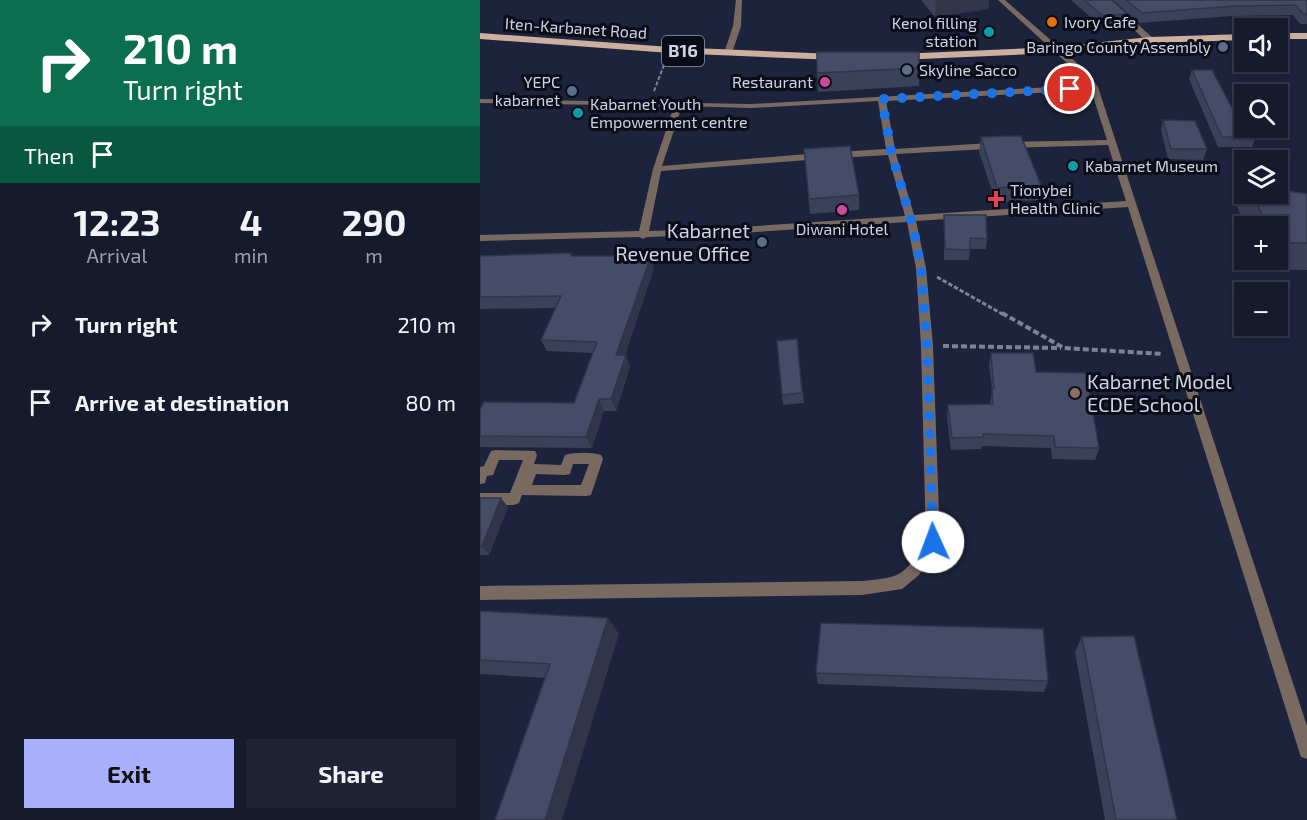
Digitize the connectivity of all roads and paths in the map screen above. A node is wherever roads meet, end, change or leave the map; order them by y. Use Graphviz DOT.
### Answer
graph roads {
  1 [pos="739,0"];
  2 [pos="1001,0"];
  3 [pos="1106,0"];
  4 [pos="480,36"];
  5 [pos="1288,36"];
  6 [pos="1307,36"];
  7 [pos="1234,37"];
  8 [pos="1150,40"];
  9 [pos="670,50"];
  10 [pos="1055,50"];
  11 [pos="728,53"];
  12 [pos="844,57"];
  13 [pos="886,58"];
  14 [pos="1094,87"];
  15 [pos="882,99"];
  16 [pos="480,101"];
  17 [pos="649,103"];
  18 [pos="679,104"];
  19 [pos="1111,142"];
  20 [pos="891,151"];
  21 [pos="657,169"];
  22 [pos="1130,204"];
  23 [pos="909,218"];
  24 [pos="643,236"];
  25 [pos="480,237"];
  26 [pos="921,268"];
  27 [pos="927,346"];
  28 [pos="1064,348"];
  29 [pos="1179,354"];
  30 [pos="532,469"];
  31 [pos="480,479"];
  32 [pos="480,499"];
  33 [pos="480,593"];
  34 [pos="1307,751"];
  1 -- 11 [label="street"];
  2 -- 10 [label="street"];
  3 -- 8 [label="street"];
  4 -- 9 [label="main road, Iten-Karbanet Road / B16"];
  5 -- 6 [label="main road"];
  7 -- 8 [label="main road"];
  8 -- 10 [label="main road"];
  9 -- 11 [label="main road, Iten-Karbanet Road / B16"];
  9 -- 17 [label="path"];
  10 -- 13 [label="main road"];
  10 -- 14 [label="street"];
  11 -- 12 [label="main road, Iten-Karbanet Road / B16"];
  14 -- 15 [label="street"];
  14 -- 19 [label="street"];
  15 -- 18 [label="street"];
  15 -- 20 [label="street"];
  16 -- 17 [label="street"];
  17 -- 18 [label="street"];
  18 -- 21 [label="street"];
  19 -- 20 [label="street"];
  19 -- 22 [label="street"];
  20 -- 21 [label="street"];
  20 -- 23 [label="street"];
  21 -- 24 [label="street"];
  22 -- 23 [label="street"];
  22 -- 29 [label="street"];
  23 -- 24 [label="street"];
  23 -- 26 [label="street"];
  24 -- 25 [label="street"];
  26 -- 27 [label="street"];
  26 -- 28 [label="path"];
  27 -- 28 [label="path"];
  27 -- 33 [label="street"];
  28 -- 29 [label="path"];
  29 -- 34 [label="street"];
  30 -- 30 [label="street"];
  31 -- 32 [label="street"];
}
